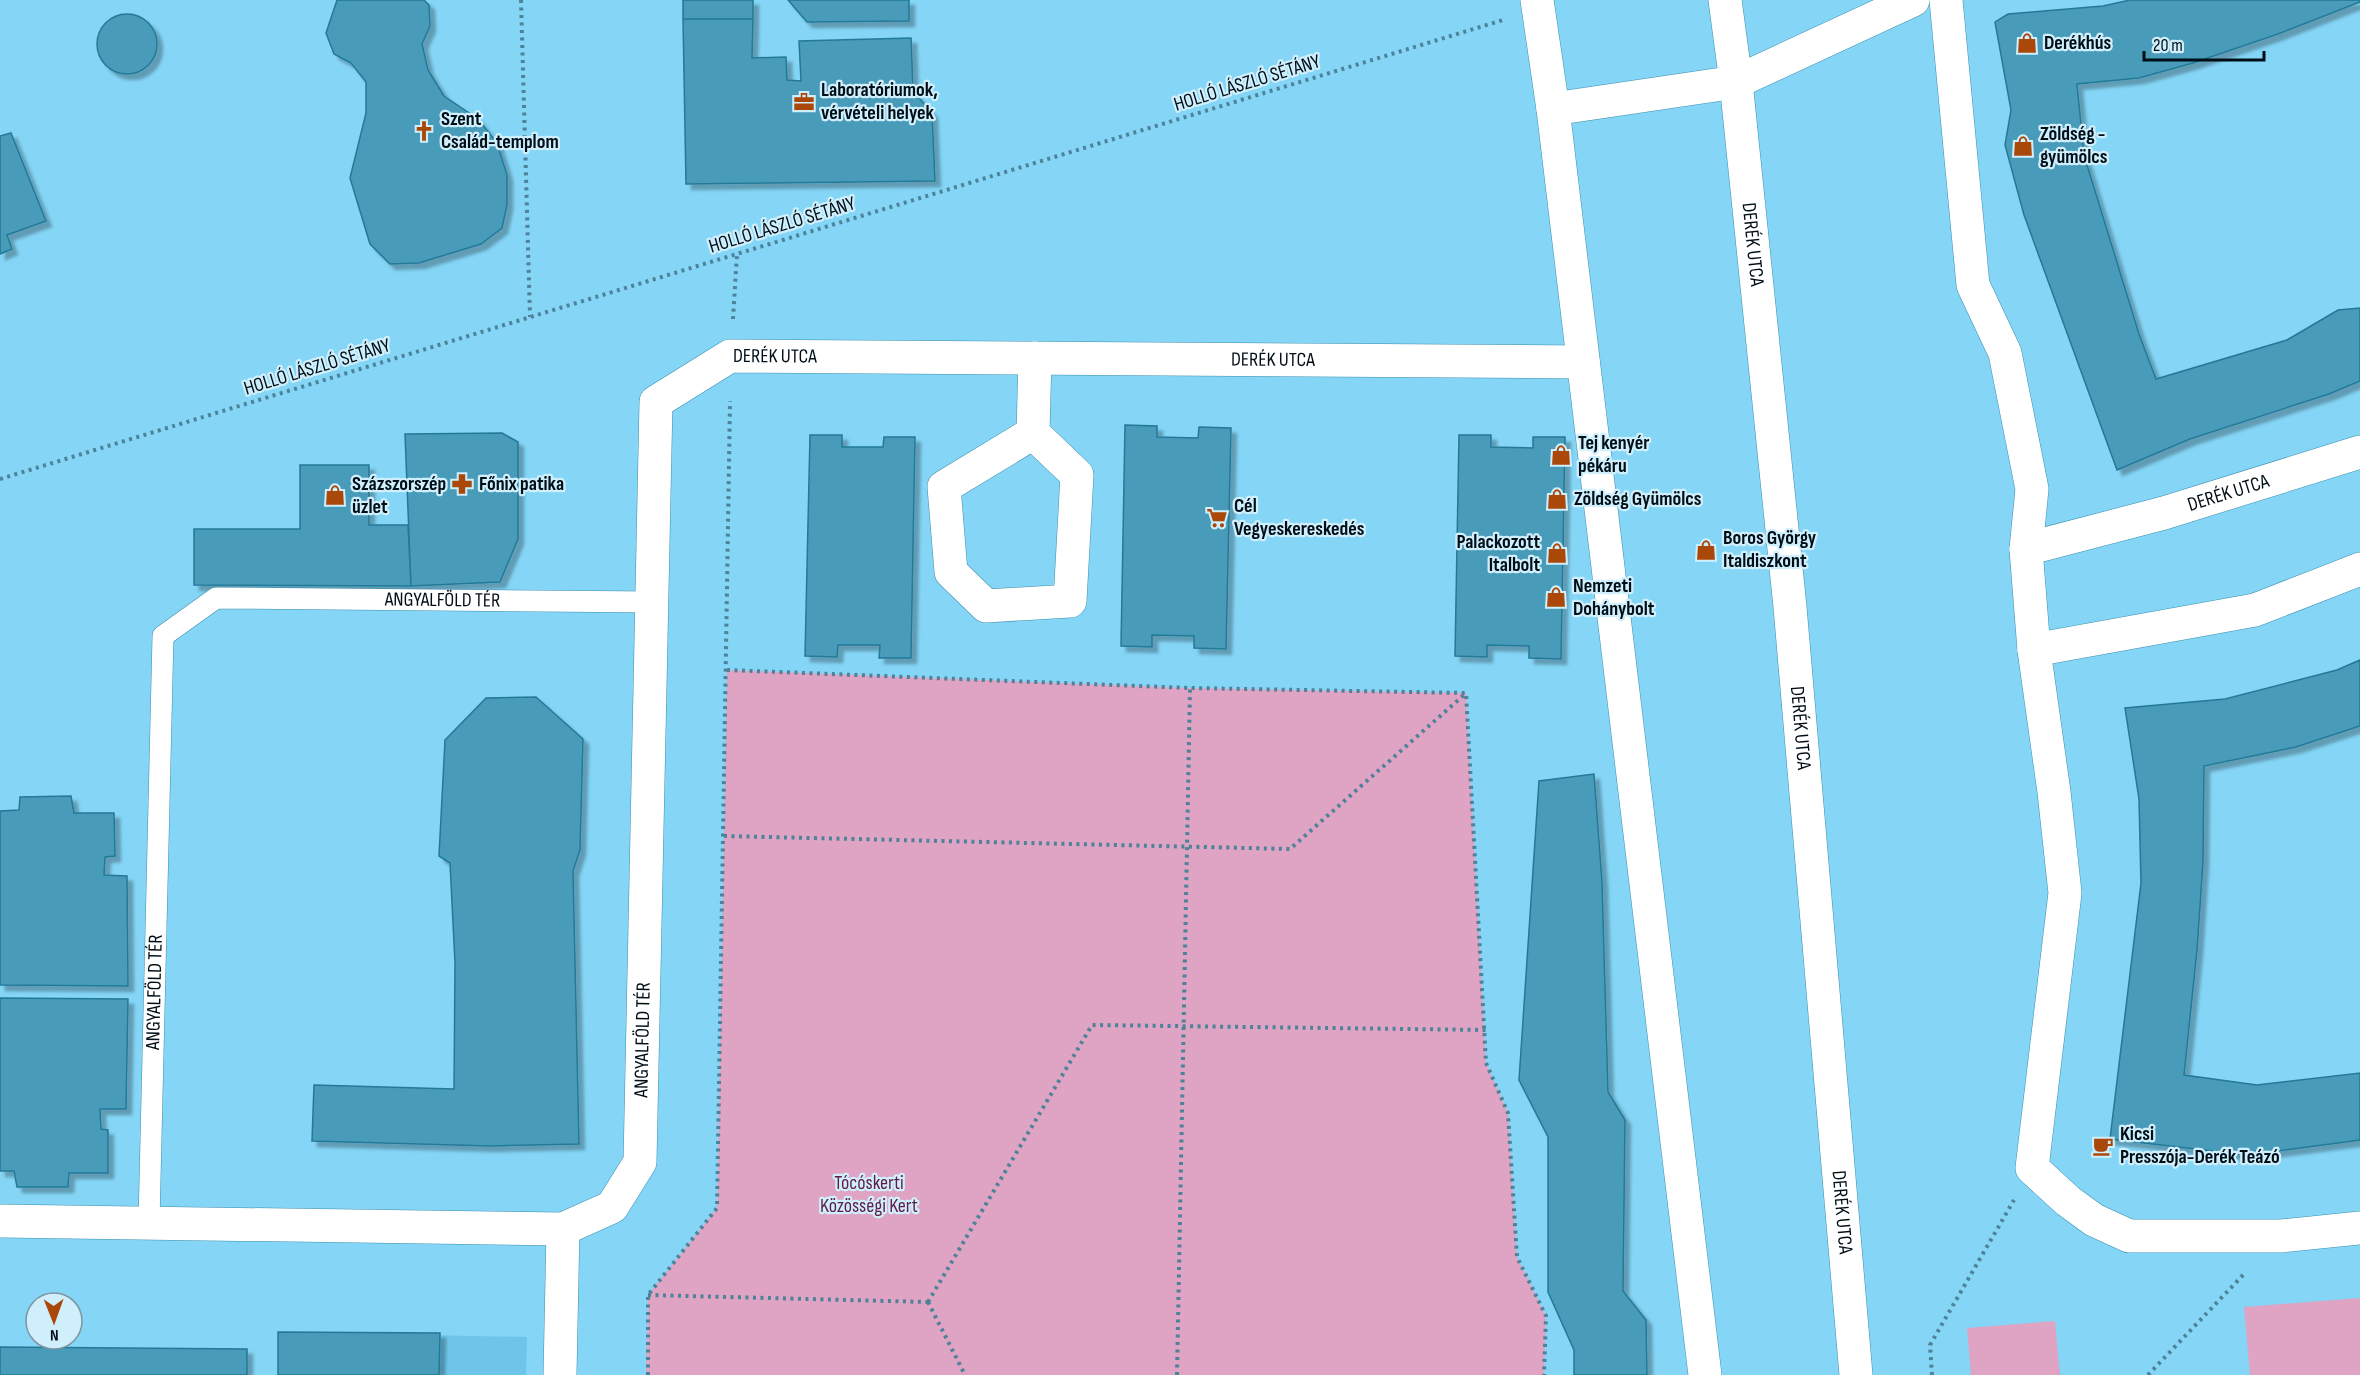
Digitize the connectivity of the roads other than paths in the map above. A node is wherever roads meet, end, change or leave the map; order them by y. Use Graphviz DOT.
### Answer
graph roads {
  1 [pos="1725,0"];
  2 [pos="1913,0"];
  3 [pos="1946,0"];
  4 [pos="1538,5"];
  5 [pos="1736,82"];
  6 [pos="1553,109"];
  7 [pos="1035,358"];
  8 [pos="1582,362"];
  9 [pos="1033,433"];
  10 [pos="2360,452"];
  11 [pos="2026,549"];
  12 [pos="2360,569"];
  13 [pos="653,602"];
  14 [pos="2034,650"];
  15 [pos="0,1221"];
  16 [pos="149,1222"];
  17 [pos="2360,1228"];
  18 [pos="563,1229"];
  19 [pos="560,1375"];
  20 [pos="1705,1375"];
  21 [pos="1856,1375"];
  1 -- 5 [label="street, DERÉK UTCA"];
  2 -- 5 [label="street"];
  3 -- 11 [label="street"];
  4 -- 6 [label="street"];
  5 -- 6 [label="street"];
  5 -- 21 [label="street, DERÉK UTCA"];
  6 -- 8 [label="street"];
  7 -- 8 [label="street, DERÉK UTCA"];
  7 -- 9 [label="street"];
  7 -- 13 [label="street, DERÉK UTCA"];
  8 -- 20 [label="street"];
  9 -- 9 [label="street"];
  10 -- 11 [label="street, DERÉK UTCA"];
  11 -- 14 [label="street"];
  12 -- 14 [label="street"];
  13 -- 16 [label="lane, ANGYALFÖLD TÉR"];
  13 -- 18 [label="street, ANGYALFÖLD TÉR"];
  14 -- 17 [label="street"];
  15 -- 16 [label="street, ANGYALFÖLD TÉR"];
  16 -- 18 [label="street, ANGYALFÖLD TÉR"];
  18 -- 19 [label="street"];
}
